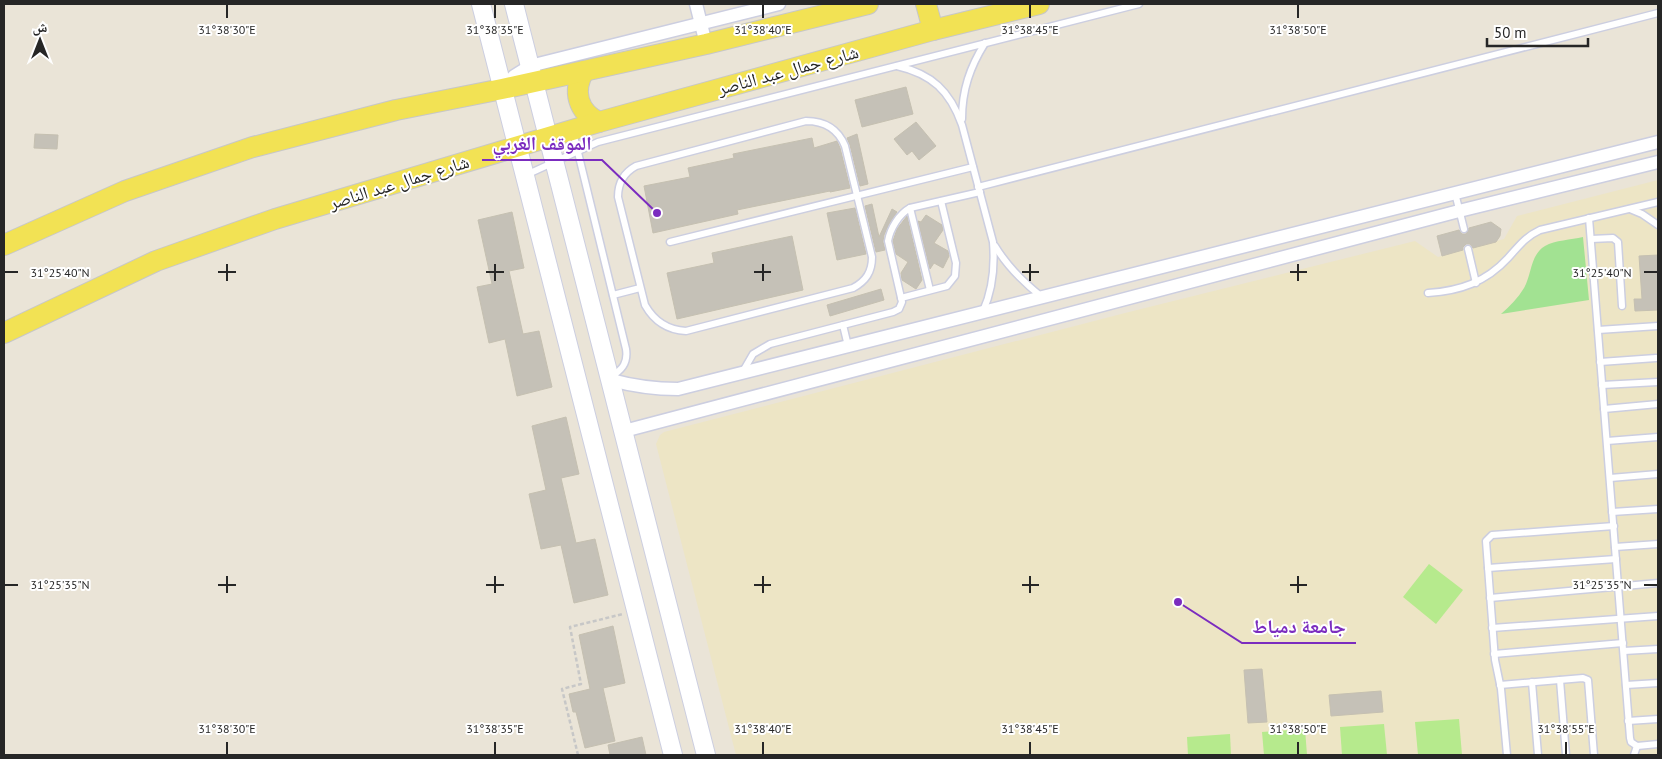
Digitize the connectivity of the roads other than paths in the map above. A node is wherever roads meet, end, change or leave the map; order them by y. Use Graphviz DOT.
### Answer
graph roads {
  1 [pos="481,4"];
  2 [pos="514,4"];
  3 [pos="696,4"];
  4 [pos="779,4"];
  5 [pos="868,4"];
  6 [pos="926,4"];
  7 [pos="1039,4"];
  8 [pos="1139,4"];
  9 [pos="1658,13"];
  10 [pos="701,23"];
  11 [pos="933,30"];
  12 [pos="985,43"];
  13 [pos="706,44"];
  14 [pos="896,66"];
  15 [pos="584,71"];
  16 [pos="532,74"];
  17 [pos="502,90"];
  18 [pos="599,122"];
  19 [pos="962,125"];
  20 [pos="573,130"];
  21 [pos="548,136"];
  22 [pos="1658,142"];
  23 [pos="516,146"];
  24 [pos="578,151"];
  25 [pos="554,162"];
  26 [pos="1658,162"];
  27 [pos="973,167"];
  28 [pos="525,176"];
  29 [pos="979,189"];
  30 [pos="1455,193"];
  31 [pos="857,195"];
  32 [pos="941,201"];
  33 [pos="1658,202"];
  34 [pos="910,208"];
  35 [pos="1629,209"];
  36 [pos="1460,211"];
  37 [pos="1589,218"];
  38 [pos="1658,225"];
  39 [pos="1464,229"];
  40 [pos="1591,239"];
  41 [pos="670,242"];
  42 [pos="993,242"];
  43 [pos="4,245"];
  44 [pos="1468,249"];
  45 [pos="1476,283"];
  46 [pos="640,288"];
  47 [pos="930,290"];
  48 [pos="1428,293"];
  49 [pos="613,295"];
  50 [pos="1043,297"];
  51 [pos="901,298"];
  52 [pos="1622,306"];
  53 [pos="982,312"];
  54 [pos="843,325"];
  55 [pos="1658,326"];
  56 [pos="1598,330"];
  57 [pos="4,333"];
  58 [pos="848,346"];
  59 [pos="1656,358"];
  60 [pos="1600,362"];
  61 [pos="742,374"];
  62 [pos="610,378"];
  63 [pos="1658,382"];
  64 [pos="1602,385"];
  65 [pos="1658,404"];
  66 [pos="1604,409"];
  67 [pos="624,431"];
  68 [pos="1658,437"];
  69 [pos="1607,441"];
  70 [pos="1658,474"];
  71 [pos="1610,478"];
  72 [pos="1658,509"];
  73 [pos="1612,512"];
  74 [pos="1614,526"];
  75 [pos="1658,544"];
  76 [pos="1615,547"];
  77 [pos="1616,559"];
  78 [pos="1488,568"];
  79 [pos="1658,583"];
  80 [pos="1618,586"];
  81 [pos="1490,598"];
  82 [pos="1658,616"];
  83 [pos="1621,619"];
  84 [pos="1492,628"];
  85 [pos="1623,643"];
  86 [pos="1658,649"];
  87 [pos="1624,651"];
  88 [pos="1494,654"];
  89 [pos="1560,680"];
  90 [pos="1532,682"];
  91 [pos="1658,683"];
  92 [pos="1500,685"];
  93 [pos="1626,685"];
  94 [pos="1658,719"];
  95 [pos="1628,721"];
  96 [pos="1658,744"];
  97 [pos="1637,746"];
  98 [pos="673,755"];
  99 [pos="706,755"];
  100 [pos="1507,755"];
  101 [pos="1538,755"];
  102 [pos="1566,755"];
  103 [pos="1594,755"];
  104 [pos="1634,755"];
  1 -- 17 [label="main road"];
  2 -- 16 [label="main road"];
  3 -- 10 [label="street"];
  4 -- 10 [label="street"];
  5 -- 13 [label="main road"];
  6 -- 11 [label="main road"];
  7 -- 11 [label="main road, شارع جمال عبد الناصر"];
  8 -- 12 [label="lane"];
  9 -- 29 [label="lane"];
  10 -- 13 [label="street"];
  10 -- 16 [label="street"];
  11 -- 18 [label="main road, شارع جمال عبد الناصر"];
  12 -- 14 [label="lane"];
  12 -- 19 [label="lane"];
  13 -- 15 [label="main road"];
  14 -- 19 [label="lane"];
  14 -- 24 [label="lane"];
  15 -- 16 [label="main road"];
  15 -- 18 [label="main road"];
  16 -- 17 [label="main road"];
  16 -- 21 [label="main road"];
  17 -- 23 [label="main road"];
  17 -- 43 [label="main road"];
  18 -- 20 [label="main road, شارع جمال عبد الناصر"];
  19 -- 27 [label="lane"];
  20 -- 21 [label="main road, شارع جمال عبد الناصر"];
  20 -- 24 [label="lane"];
  21 -- 23 [label="main road, شارع جمال عبد الناصر"];
  21 -- 25 [label="main road"];
  22 -- 30 [label="street"];
  23 -- 28 [label="main road"];
  23 -- 57 [label="main road, شارع جمال عبد الناصر"];
  24 -- 25 [label="lane"];
  24 -- 49 [label="lane"];
  25 -- 28 [label="lane"];
  25 -- 62 [label="main road"];
  26 -- 36 [label="street"];
  27 -- 29 [label="lane"];
  27 -- 31 [label="lane"];
  28 -- 98 [label="main road"];
  29 -- 32 [label="lane"];
  29 -- 42 [label="lane"];
  30 -- 36 [label="lane"];
  30 -- 50 [label="street"];
  31 -- 41 [label="lane"];
  31 -- 46 [label="lane"];
  31 -- 46 [label="lane"];
  32 -- 34 [label="lane"];
  32 -- 47 [label="lane"];
  33 -- 35 [label="lane"];
  34 -- 47 [label="lane"];
  34 -- 51 [label="lane"];
  35 -- 37 [label="lane"];
  35 -- 38 [label="lane"];
  36 -- 39 [label="lane"];
  36 -- 67 [label="street"];
  37 -- 40 [label="lane"];
  37 -- 45 [label="lane"];
  40 -- 52 [label="lane"];
  40 -- 56 [label="lane"];
  42 -- 50 [label="lane"];
  42 -- 53 [label="lane"];
  44 -- 45 [label="lane"];
  45 -- 48 [label="lane"];
  46 -- 49 [label="lane"];
  47 -- 51 [label="lane"];
  49 -- 62 [label="lane"];
  50 -- 53 [label="street"];
  51 -- 54 [label="lane"];
  53 -- 58 [label="street"];
  54 -- 58 [label="lane"];
  54 -- 61 [label="lane"];
  55 -- 56 [label="lane"];
  56 -- 60 [label="lane"];
  58 -- 61 [label="street"];
  59 -- 60 [label="lane"];
  60 -- 64 [label="lane"];
  61 -- 62 [label="street"];
  62 -- 67 [label="main road"];
  63 -- 64 [label="lane"];
  64 -- 66 [label="lane"];
  65 -- 66 [label="lane"];
  66 -- 69 [label="lane"];
  67 -- 99 [label="main road"];
  68 -- 69 [label="lane"];
  69 -- 71 [label="lane"];
  70 -- 71 [label="lane"];
  71 -- 73 [label="lane"];
  72 -- 73 [label="lane"];
  73 -- 74 [label="lane"];
  74 -- 76 [label="lane"];
  74 -- 78 [label="lane"];
  75 -- 76 [label="lane"];
  76 -- 77 [label="lane"];
  77 -- 78 [label="lane"];
  77 -- 80 [label="lane"];
  78 -- 81 [label="lane"];
  79 -- 80 [label="lane"];
  80 -- 81 [label="lane"];
  80 -- 83 [label="lane"];
  81 -- 84 [label="lane"];
  82 -- 83 [label="lane"];
  83 -- 84 [label="lane"];
  83 -- 85 [label="lane"];
  84 -- 88 [label="lane"];
  85 -- 87 [label="lane"];
  85 -- 88 [label="lane"];
  86 -- 87 [label="lane"];
  87 -- 93 [label="lane"];
  88 -- 92 [label="lane"];
  89 -- 90 [label="lane"];
  89 -- 102 [label="lane"];
  89 -- 103 [label="lane"];
  90 -- 92 [label="lane"];
  90 -- 101 [label="lane"];
  91 -- 93 [label="lane"];
  92 -- 100 [label="lane"];
  93 -- 95 [label="lane"];
  94 -- 95 [label="lane"];
  95 -- 97 [label="lane"];
  96 -- 97 [label="lane"];
  97 -- 104 [label="lane"];
}
